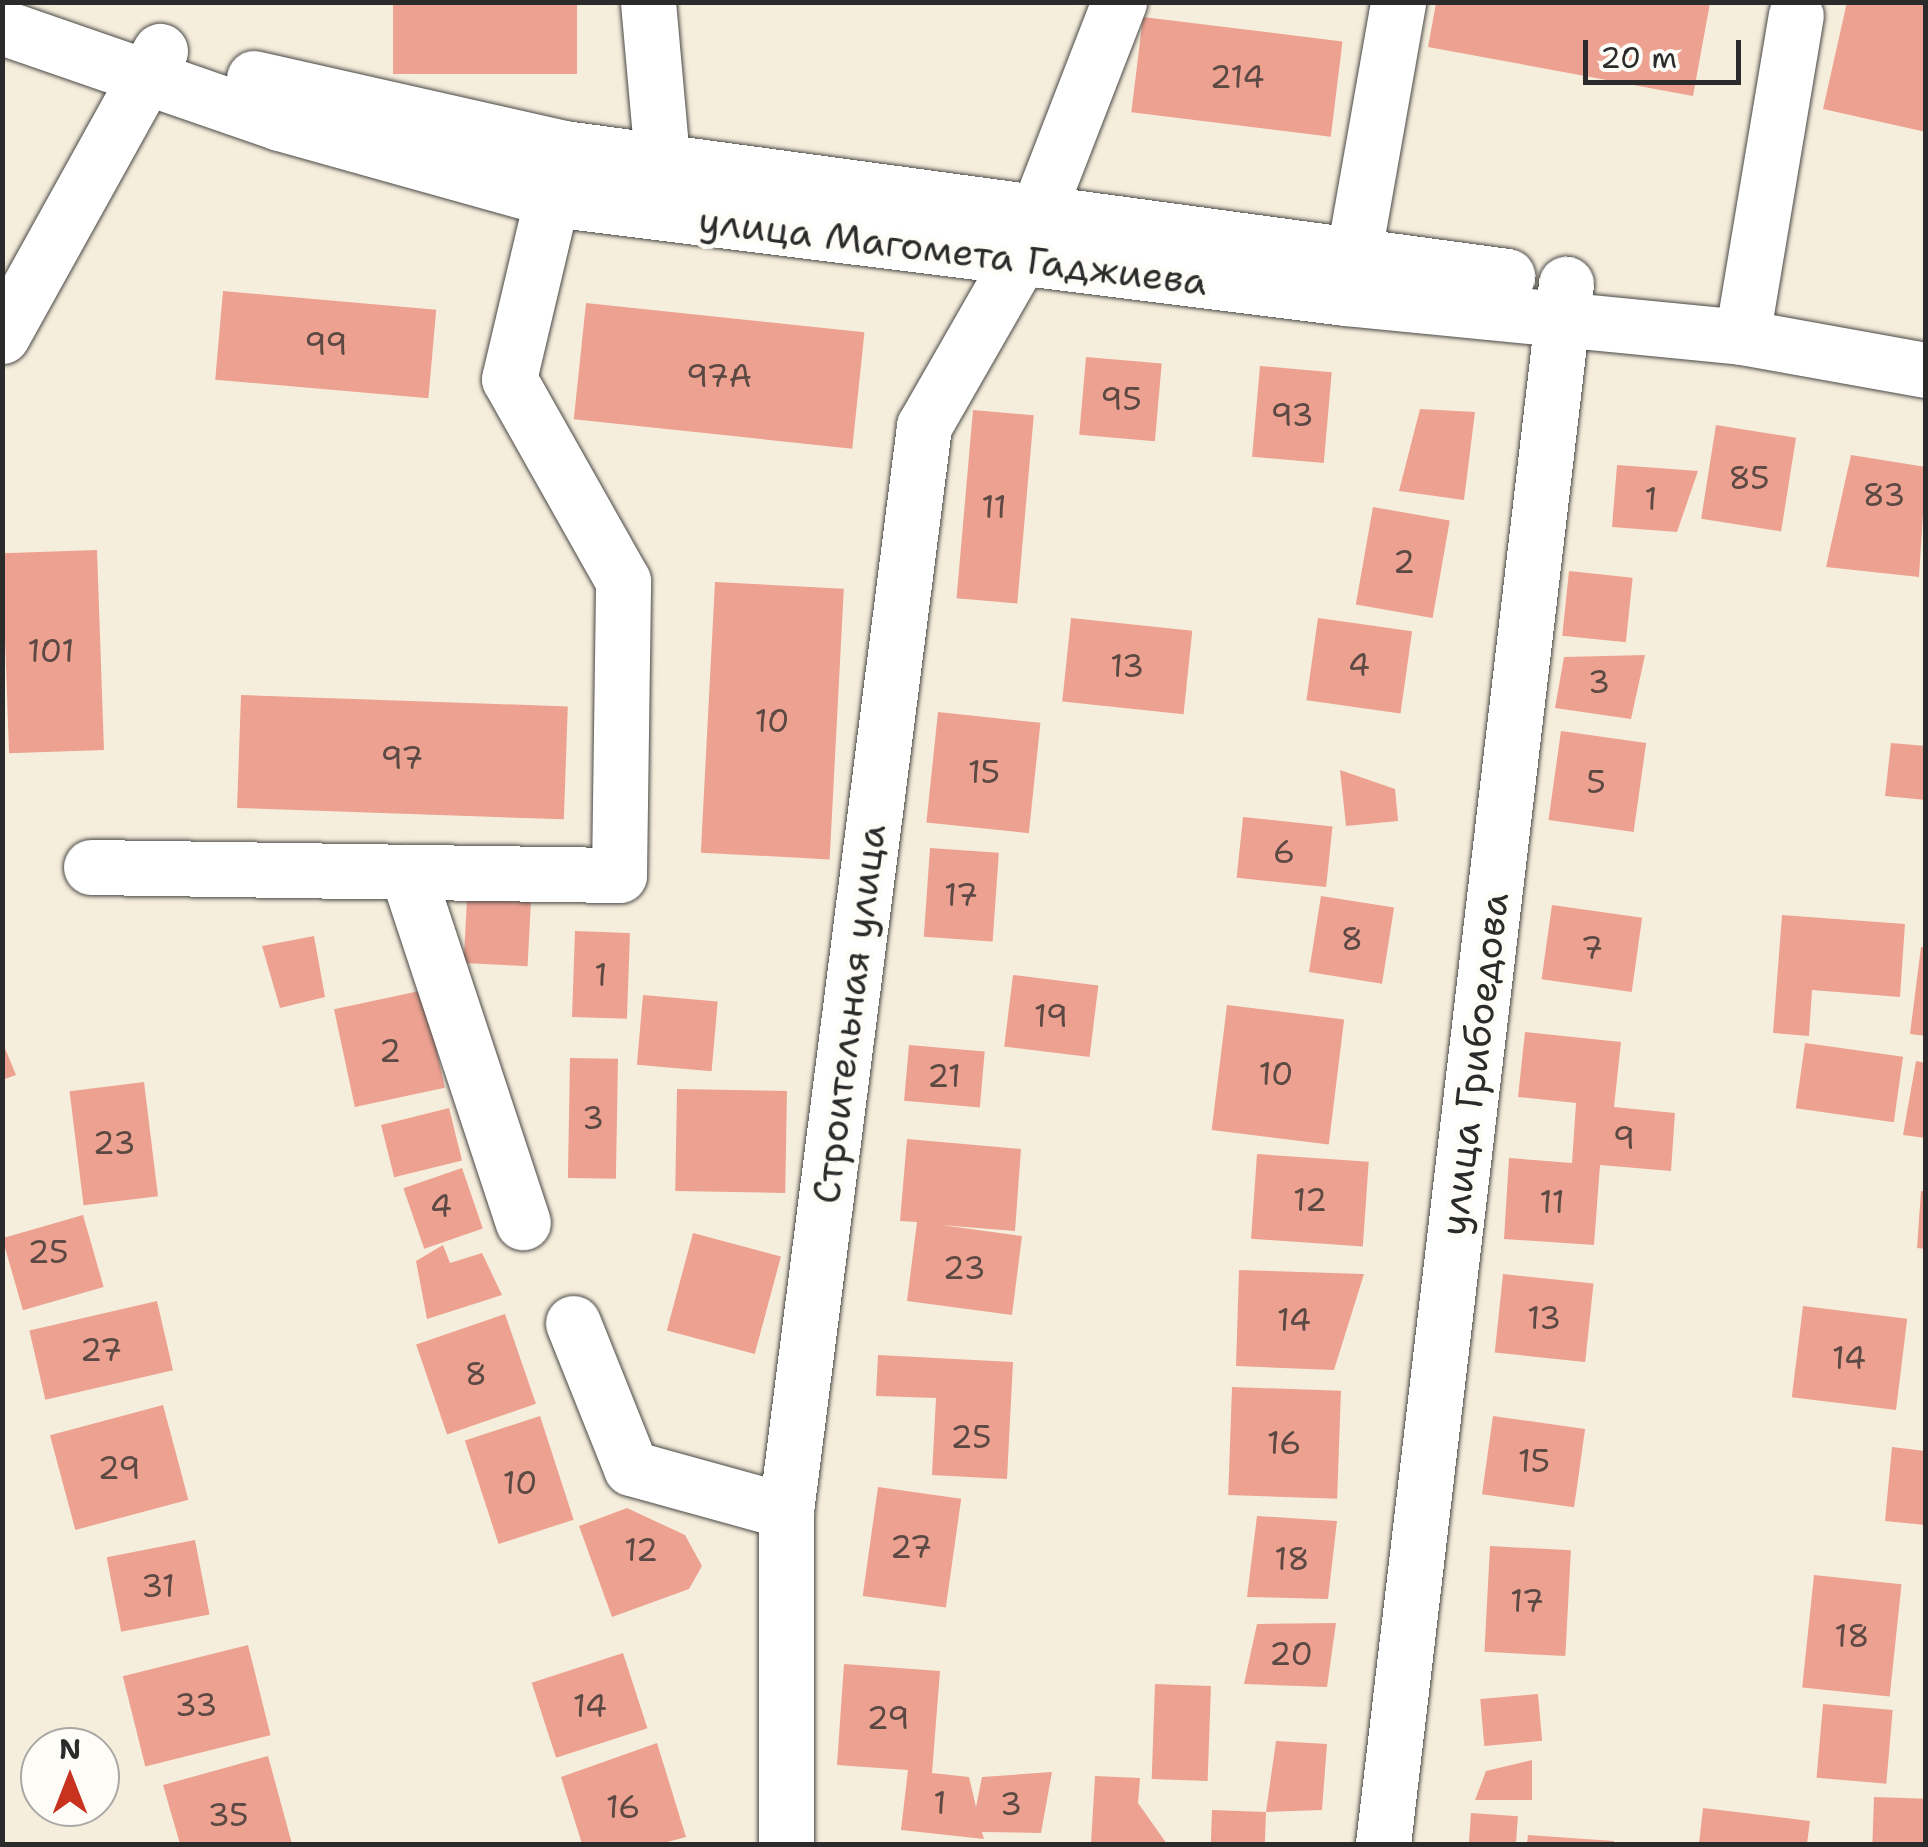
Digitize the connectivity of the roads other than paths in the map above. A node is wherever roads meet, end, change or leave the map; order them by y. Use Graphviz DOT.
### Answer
graph roads {
  1 [pos="36,2"];
  2 [pos="648,2"];
  3 [pos="1119,2"];
  4 [pos="1398,2"];
  5 [pos="1796,16"];
  6 [pos="2,27"];
  7 [pos="154,66"];
  8 [pos="662,158"];
  9 [pos="558,174"];
  10 [pos="655,215"];
  11 [pos="1029,237"];
  12 [pos="1348,277"];
  13 [pos="1563,300"];
  14 [pos="1743,324"];
  15 [pos="1926,335"];
  16 [pos="2,336"];
  17 [pos="1926,370"];
  18 [pos="91,868"];
  19 [pos="407,872"];
  20 [pos="524,1222"];
  21 [pos="573,1323"];
  22 [pos="786,1511"];
  23 [pos="786,1844"];
  24 [pos="1383,1844"];
  1 -- 7 [label="street, улица Магомета Гаджиева"];
  2 -- 8 [label="street"];
  3 -- 11 [label="street, Строительная улица"];
  4 -- 12 [label="street"];
  5 -- 14 [label="street"];
  6 -- 7 [label="street, улица Магомета Гаджиева"];
  7 -- 9 [label="street, улица Магомета Гаджиева"];
  7 -- 16 [label="street"];
  8 -- 9 [label="street, улица Магомета Гаджиева"];
  8 -- 10 [label="street"];
  8 -- 11 [label="street, улица Магомета Гаджиева"];
  9 -- 10 [label="street, улица Магомета Гаджиева"];
  9 -- 19 [label="street"];
  10 -- 11 [label="street, улица Магомета Гаджиева"];
  11 -- 12 [label="street, улица Магомета Гаджиева"];
  11 -- 22 [label="street, Строительная улица"];
  12 -- 13 [label="street, улица Магомета Гаджиева"];
  13 -- 14 [label="street, улица Магомета Гаджиева"];
  13 -- 24 [label="street, улица Грибоедова"];
  14 -- 15 [label="street, улица Магомета Гаджиева"];
  14 -- 17 [label="street, улица Магомета Гаджиева"];
  18 -- 19 [label="street"];
  19 -- 20 [label="street"];
  21 -- 22 [label="street"];
  22 -- 23 [label="street, Строительная улица"];
}
